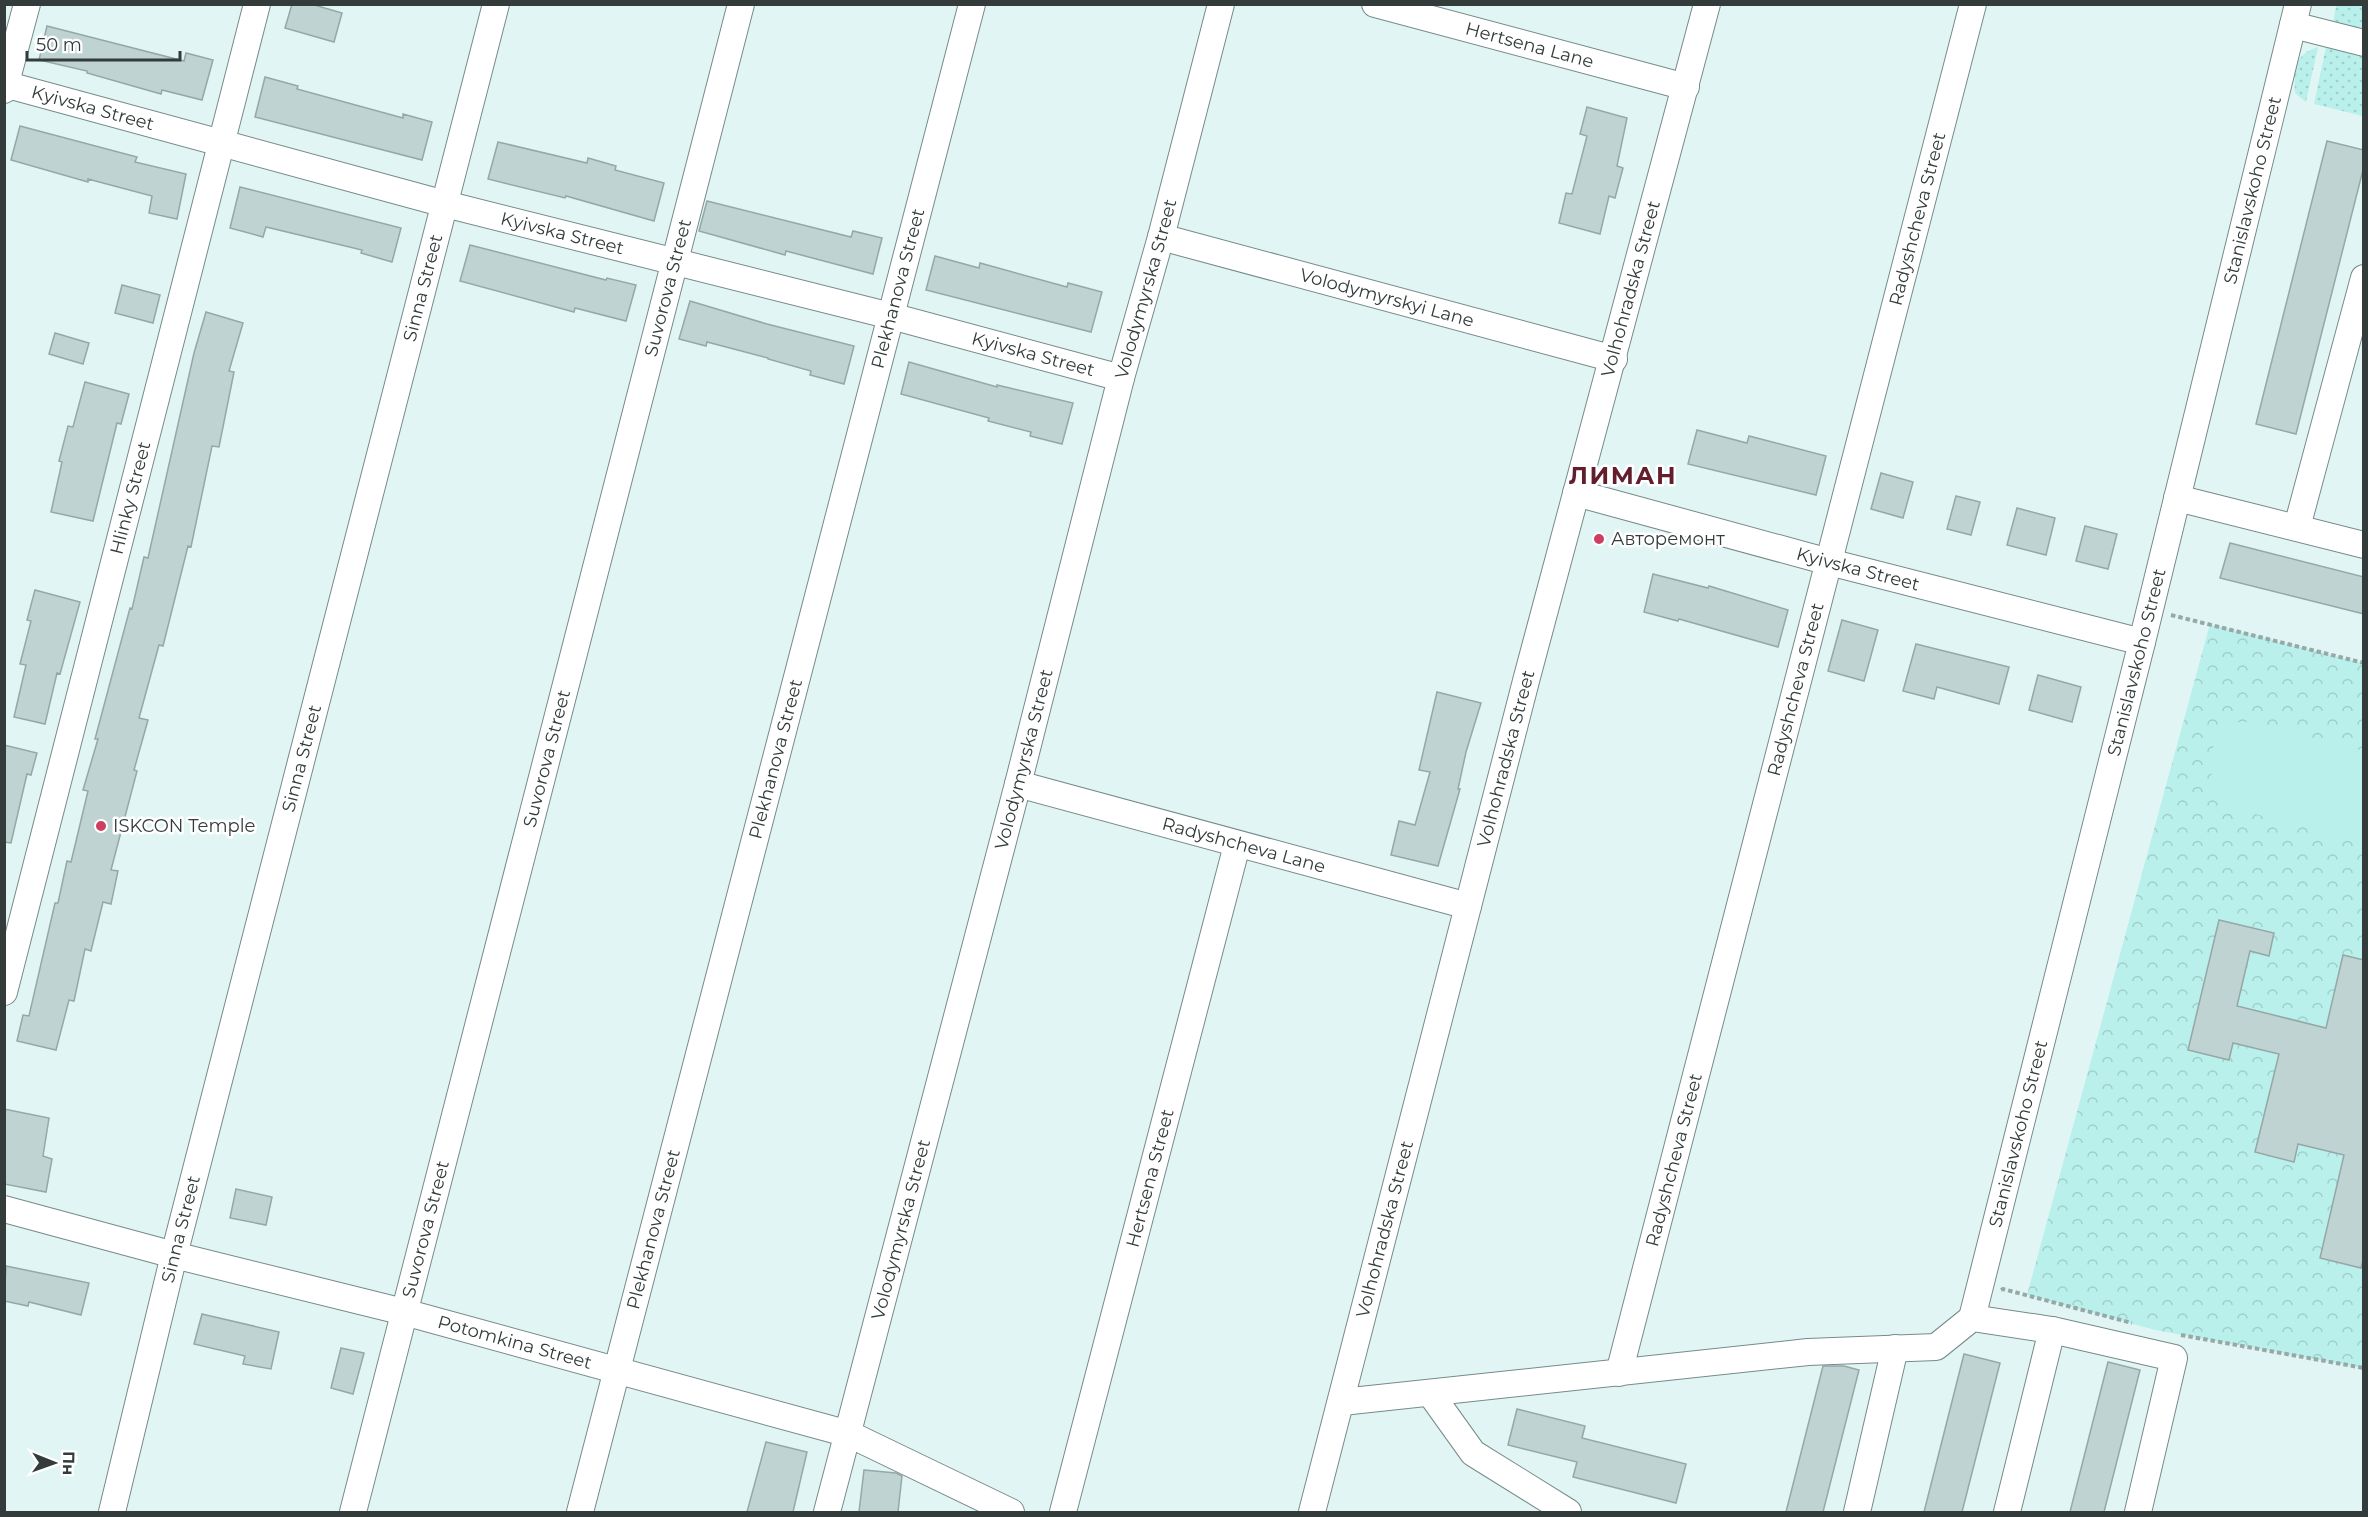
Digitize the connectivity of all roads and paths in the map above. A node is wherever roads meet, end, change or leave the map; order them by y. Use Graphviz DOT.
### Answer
graph roads {
  1 [pos="27,4"];
  2 [pos="257,4"];
  3 [pos="496,4"];
  4 [pos="741,4"];
  5 [pos="972,4"];
  6 [pos="1221,4"];
  7 [pos="1375,4"];
  8 [pos="1707,4"];
  9 [pos="1973,4"];
  10 [pos="1455,15"];
  11 [pos="2296,15"];
  12 [pos="2364,43"];
  13 [pos="5,86"];
  14 [pos="1686,87"];
  15 [pos="222,145"];
  16 [pos="445,204"];
  17 [pos="1161,237"];
  18 [pos="674,262"];
  19 [pos="2364,278"];
  20 [pos="891,316"];
  21 [pos="1614,358"];
  22 [pos="1121,378"];
  23 [pos="1576,493"];
  24 [pos="2177,498"];
  25 [pos="2297,527"];
  26 [pos="2364,544"];
  27 [pos="1828,562"];
  28 [pos="2150,609"];
  29 [pos="2142,642"];
  30 [pos="2364,663"];
  31 [pos="1018,784"];
  32 [pos="1237,845"];
  33 [pos="1468,906"];
  34 [pos="4,992"];
  35 [pos="4,1209"];
  36 [pos="174,1255"];
  37 [pos="404,1312"];
  38 [pos="1972,1318"];
  39 [pos="2134,1324"];
  40 [pos="2052,1330"];
  41 [pos="2178,1334"];
  42 [pos="1895,1348"];
  43 [pos="2364,1368"];
  44 [pos="618,1372"];
  45 [pos="1619,1373"];
  46 [pos="1430,1393"];
  47 [pos="1342,1402"];
  48 [pos="849,1434"];
  49 [pos="111,1512"];
  50 [pos="354,1512"];
  51 [pos="580,1512"];
  52 [pos="827,1512"];
  53 [pos="1011,1512"];
  54 [pos="1063,1512"];
  55 [pos="1312,1512"];
  56 [pos="1568,1512"];
  57 [pos="1857,1512"];
  58 [pos="2007,1512"];
  59 [pos="2138,1512"];
  1 -- 13 [label="street"];
  2 -- 15 [label="street, Hlinky Street"];
  3 -- 16 [label="street, Sinna Street"];
  4 -- 18 [label="street, Suvorova Street"];
  5 -- 20 [label="street, Plekhanova Street"];
  6 -- 17 [label="street, Volodymyrska Street"];
  7 -- 10 [label="street, Hertsena Lane"];
  8 -- 14 [label="street, Volhohradska Street"];
  9 -- 27 [label="street, Radyshcheva Street"];
  10 -- 14 [label="street, Hertsena Lane"];
  11 -- 12 [label="street"];
  11 -- 24 [label="street, Stanislavskoho Street"];
  13 -- 15 [label="street, Kyivska Street"];
  14 -- 21 [label="street, Volhohradska Street"];
  15 -- 16 [label="street, Kyivska Street"];
  15 -- 34 [label="street, Hlinky Street"];
  16 -- 18 [label="street, Kyivska Street"];
  16 -- 36 [label="street, Sinna Street"];
  17 -- 21 [label="street, Volodymyrskyi Lane"];
  17 -- 22 [label="street, Volodymyrska Street"];
  18 -- 20 [label="street, Kyivska Street"];
  18 -- 37 [label="street, Suvorova Street"];
  19 -- 25 [label="street"];
  20 -- 22 [label="street, Kyivska Street"];
  20 -- 44 [label="street, Plekhanova Street"];
  21 -- 23 [label="street, Volhohradska Street"];
  22 -- 31 [label="street, Volodymyrska Street"];
  23 -- 27 [label="street, Kyivska Street"];
  23 -- 33 [label="street, Volhohradska Street"];
  24 -- 25 [label="street"];
  24 -- 28 [label="street, Stanislavskoho Street"];
  25 -- 26 [label="street"];
  27 -- 29 [label="street, Kyivska Street"];
  27 -- 45 [label="street, Radyshcheva Street"];
  28 -- 29 [label="street, Stanislavskoho Street"];
  28 -- 30 [label="path"];
  29 -- 38 [label="street, Stanislavskoho Street"];
  31 -- 32 [label="street, Radyshcheva Lane"];
  31 -- 48 [label="street, Volodymyrska Street"];
  32 -- 33 [label="street, Radyshcheva Lane"];
  32 -- 54 [label="street, Hertsena Street"];
  33 -- 47 [label="street, Volhohradska Street"];
  35 -- 36 [label="street, Potomkina Street"];
  36 -- 37 [label="street, Potomkina Street"];
  36 -- 49 [label="street, Sinna Street"];
  37 -- 44 [label="street, Potomkina Street"];
  37 -- 50 [label="street, Suvorova Street"];
  38 -- 39 [label="path"];
  38 -- 40 [label="street"];
  38 -- 42 [label="street"];
  40 -- 58 [label="street"];
  40 -- 59 [label="street"];
  41 -- 43 [label="path"];
  42 -- 45 [label="street"];
  42 -- 57 [label="street"];
  44 -- 48 [label="street, Potomkina Street"];
  44 -- 51 [label="street, Plekhanova Street"];
  45 -- 46 [label="street"];
  46 -- 47 [label="street"];
  46 -- 56 [label="street"];
  47 -- 55 [label="street, Volhohradska Street"];
  48 -- 52 [label="street, Volodymyrska Street"];
  48 -- 53 [label="street, Potomkina Street"];
}
